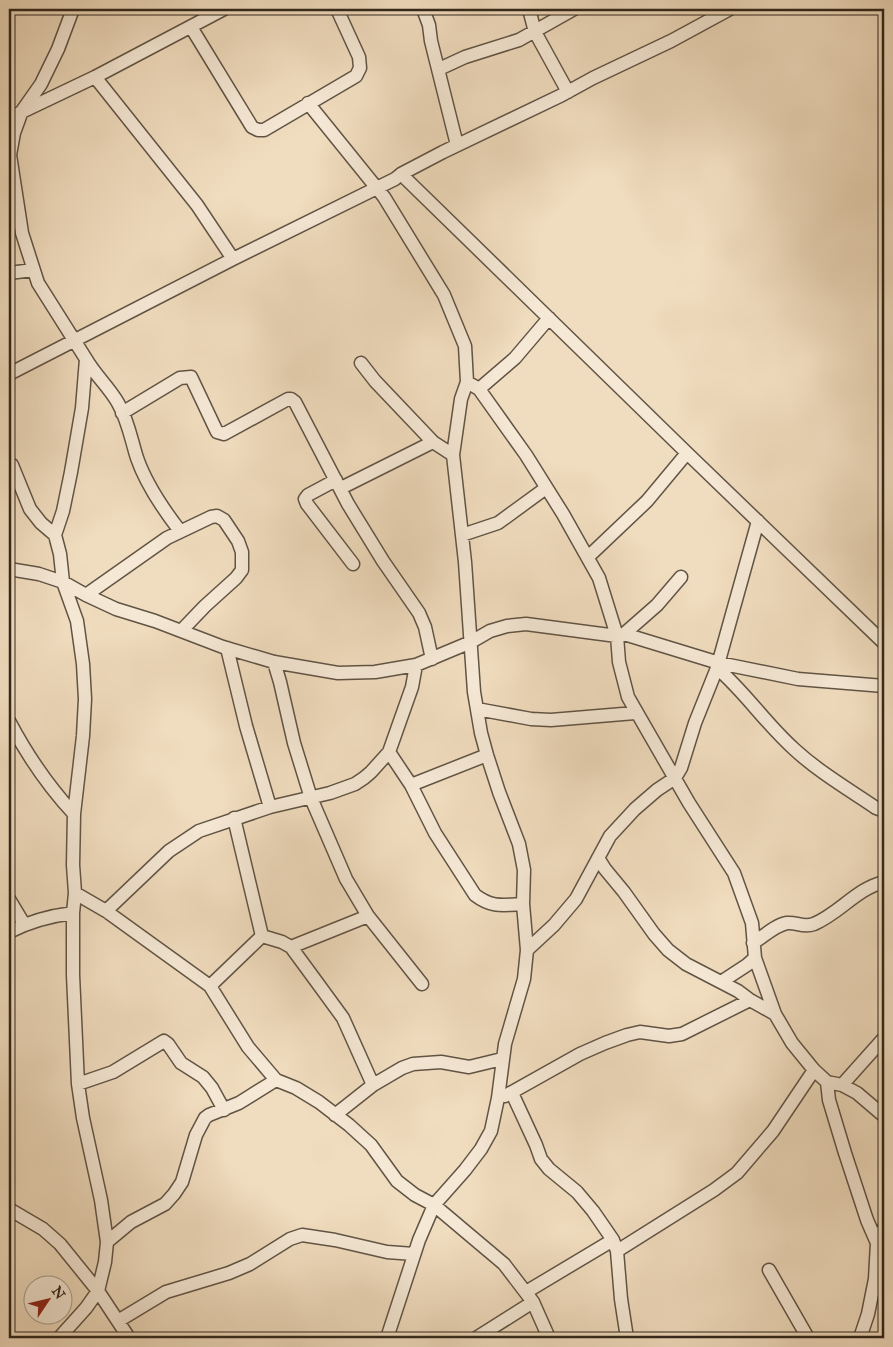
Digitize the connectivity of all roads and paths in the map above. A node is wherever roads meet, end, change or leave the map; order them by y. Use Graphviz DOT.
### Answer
graph roads {
  1 [pos="73,9"];
  2 [pos="224,9"];
  3 [pos="337,9"];
  4 [pos="423,9"];
  5 [pos="529,9"];
  6 [pos="574,9"];
  7 [pos="730,9"];
  8 [pos="191,27"];
  9 [pos="535,32"];
  10 [pos="438,68"];
  11 [pos="95,78"];
  12 [pos="568,92"];
  13 [pos="308,103"];
  14 [pos="22,111"];
  15 [pos="9,118"];
  16 [pos="457,145"];
  17 [pos="401,174"];
  18 [pos="11,188"];
  19 [pos="375,188"];
  20 [pos="233,259"];
  21 [pos="33,270"];
  22 [pos="9,273"];
  23 [pos="549,318"];
  24 [pos="75,342"];
  25 [pos="86,359"];
  26 [pos="361,363"];
  27 [pos="9,374"];
  28 [pos="467,382"];
  29 [pos="479,390"];
  30 [pos="122,412"];
  31 [pos="433,442"];
  32 [pos="687,453"];
  33 [pos="453,455"];
  34 [pos="12,464"];
  35 [pos="338,484"];
  36 [pos="546,488"];
  37 [pos="758,521"];
  38 [pos="180,531"];
  39 [pos="55,534"];
  40 [pos="462,534"];
  41 [pos="588,557"];
  42 [pos="353,564"];
  43 [pos="9,568"];
  44 [pos="681,577"];
  45 [pos="63,582"];
  46 [pos="86,595"];
  47 [pos="182,630"];
  48 [pos="620,635"];
  49 [pos="471,642"];
  50 [pos="884,643"];
  51 [pos="227,648"];
  52 [pos="432,659"];
  53 [pos="274,662"];
  54 [pos="416,666"];
  55 [pos="718,666"];
  56 [pos="884,686"];
  57 [pos="477,709"];
  58 [pos="635,712"];
  59 [pos="9,722"];
  60 [pos="388,752"];
  61 [pos="487,755"];
  62 [pos="675,778"];
  63 [pos="412,784"];
  64 [pos="311,798"];
  65 [pos="270,807"];
  66 [pos="884,811"];
  67 [pos="74,814"];
  68 [pos="234,818"];
  69 [pos="598,858"];
  70 [pos="884,882"];
  71 [pos="75,893"];
  72 [pos="9,899"];
  73 [pos="523,904"];
  74 [pos="106,911"];
  75 [pos="73,913"];
  76 [pos="368,916"];
  77 [pos="24,924"];
  78 [pos="9,932"];
  79 [pos="262,936"];
  80 [pos="753,943"];
  81 [pos="291,947"];
  82 [pos="527,950"];
  83 [pos="754,958"];
  84 [pos="721,982"];
  85 [pos="422,984"];
  86 [pos="210,986"];
  87 [pos="750,1000"];
  88 [pos="775,1014"];
  89 [pos="884,1038"];
  90 [pos="502,1059"];
  91 [pos="814,1070"];
  92 [pos="276,1080"];
  93 [pos="827,1082"];
  94 [pos="78,1084"];
  95 [pos="373,1085"];
  96 [pos="842,1085"];
  97 [pos="512,1094"];
  98 [pos="498,1098"];
  99 [pos="224,1110"];
  100 [pos="335,1116"];
  101 [pos="884,1116"];
  102 [pos="434,1205"];
  103 [pos="9,1209"];
  104 [pos="884,1228"];
  105 [pos="107,1242"];
  106 [pos="876,1243"];
  107 [pos="615,1246"];
  108 [pos="414,1254"];
  109 [pos="769,1270"];
  110 [pos="98,1291"];
  111 [pos="530,1297"];
  112 [pos="118,1321"];
  113 [pos="59,1338"];
  114 [pos="129,1338"];
  115 [pos="387,1338"];
  116 [pos="476,1338"];
  117 [pos="549,1338"];
  118 [pos="627,1338"];
  119 [pos="808,1338"];
  120 [pos="860,1338"];
  1 -- 14 [label="street"];
  2 -- 8 [label="street"];
  3 -- 13 [label="street"];
  4 -- 10 [label="street"];
  5 -- 9 [label="street"];
  6 -- 9 [label="street"];
  7 -- 12 [label="street"];
  8 -- 11 [label="street"];
  8 -- 13 [label="street"];
  9 -- 10 [label="street"];
  9 -- 12 [label="street"];
  10 -- 16 [label="street"];
  11 -- 14 [label="street"];
  11 -- 20 [label="street"];
  12 -- 16 [label="street"];
  13 -- 19 [label="street"];
  14 -- 15 [label="street"];
  14 -- 18 [label="street"];
  16 -- 17 [label="street"];
  17 -- 19 [label="street"];
  17 -- 23 [label="street"];
  18 -- 21 [label="street"];
  19 -- 20 [label="street"];
  19 -- 28 [label="street"];
  20 -- 24 [label="street"];
  21 -- 22 [label="street"];
  21 -- 24 [label="street"];
  23 -- 29 [label="street"];
  23 -- 32 [label="street"];
  24 -- 25 [label="street"];
  24 -- 27 [label="street"];
  25 -- 30 [label="street"];
  25 -- 39 [label="street"];
  26 -- 31 [label="street"];
  28 -- 29 [label="street"];
  28 -- 33 [label="street"];
  29 -- 36 [label="street"];
  30 -- 35 [label="street"];
  30 -- 38 [label="street"];
  31 -- 33 [label="street"];
  31 -- 35 [label="street"];
  32 -- 37 [label="street"];
  32 -- 41 [label="street"];
  33 -- 40 [label="street"];
  34 -- 39 [label="street"];
  35 -- 42 [label="street"];
  35 -- 52 [label="street"];
  36 -- 40 [label="street"];
  36 -- 41 [label="street"];
  37 -- 50 [label="street"];
  37 -- 55 [label="street"];
  38 -- 46 [label="street"];
  38 -- 47 [label="street"];
  39 -- 45 [label="street"];
  40 -- 49 [label="street"];
  41 -- 48 [label="street"];
  43 -- 45 [label="street"];
  44 -- 48 [label="street"];
  45 -- 46 [label="street"];
  45 -- 67 [label="street"];
  46 -- 47 [label="street"];
  47 -- 51 [label="street"];
  48 -- 49 [label="street"];
  48 -- 55 [label="street"];
  48 -- 58 [label="street"];
  49 -- 52 [label="street"];
  49 -- 57 [label="street"];
  51 -- 53 [label="street"];
  51 -- 65 [label="street"];
  52 -- 54 [label="street"];
  53 -- 54 [label="street"];
  53 -- 64 [label="street"];
  54 -- 60 [label="street"];
  55 -- 56 [label="street"];
  55 -- 62 [label="street"];
  55 -- 66 [label="street"];
  57 -- 58 [label="street"];
  57 -- 61 [label="street"];
  58 -- 62 [label="street"];
  59 -- 67 [label="street"];
  60 -- 63 [label="street"];
  60 -- 64 [label="street"];
  61 -- 63 [label="street"];
  61 -- 73 [label="street"];
  62 -- 69 [label="street"];
  62 -- 80 [label="street"];
  63 -- 73 [label="street"];
  64 -- 65 [label="street"];
  64 -- 76 [label="street"];
  65 -- 68 [label="street"];
  67 -- 71 [label="street"];
  68 -- 74 [label="street"];
  68 -- 79 [label="street"];
  69 -- 82 [label="street"];
  69 -- 84 [label="street"];
  70 -- 80 [label="street"];
  71 -- 74 [label="street"];
  71 -- 75 [label="street"];
  72 -- 77 [label="street"];
  73 -- 82 [label="street"];
  74 -- 86 [label="street"];
  75 -- 77 [label="street"];
  75 -- 94 [label="street"];
  76 -- 81 [label="street"];
  76 -- 85 [label="street"];
  77 -- 78 [label="street"];
  79 -- 81 [label="street"];
  79 -- 86 [label="street"];
  80 -- 83 [label="street"];
  81 -- 95 [label="street"];
  82 -- 90 [label="street"];
  83 -- 84 [label="street"];
  83 -- 88 [label="street"];
  84 -- 87 [label="street"];
  86 -- 92 [label="street"];
  87 -- 88 [label="street"];
  87 -- 97 [label="street"];
  88 -- 91 [label="street"];
  89 -- 96 [label="street"];
  90 -- 95 [label="street"];
  90 -- 98 [label="street"];
  91 -- 93 [label="street"];
  91 -- 107 [label="street"];
  92 -- 99 [label="street"];
  92 -- 100 [label="street"];
  93 -- 96 [label="street"];
  93 -- 106 [label="street"];
  94 -- 99 [label="street"];
  94 -- 105 [label="street"];
  95 -- 100 [label="street"];
  96 -- 101 [label="street"];
  97 -- 98 [label="street"];
  97 -- 107 [label="street"];
  98 -- 102 [label="street"];
  99 -- 105 [label="street"];
  100 -- 102 [label="street"];
  102 -- 108 [label="street"];
  102 -- 111 [label="street"];
  103 -- 110 [label="street"];
  104 -- 106 [label="street"];
  105 -- 110 [label="street"];
  106 -- 120 [label="street"];
  107 -- 111 [label="street"];
  107 -- 118 [label="street"];
  108 -- 112 [label="street"];
  108 -- 115 [label="street"];
  109 -- 119 [label="street"];
  110 -- 112 [label="street"];
  110 -- 113 [label="street"];
  111 -- 116 [label="street"];
  111 -- 117 [label="street"];
  112 -- 114 [label="street"];
}
